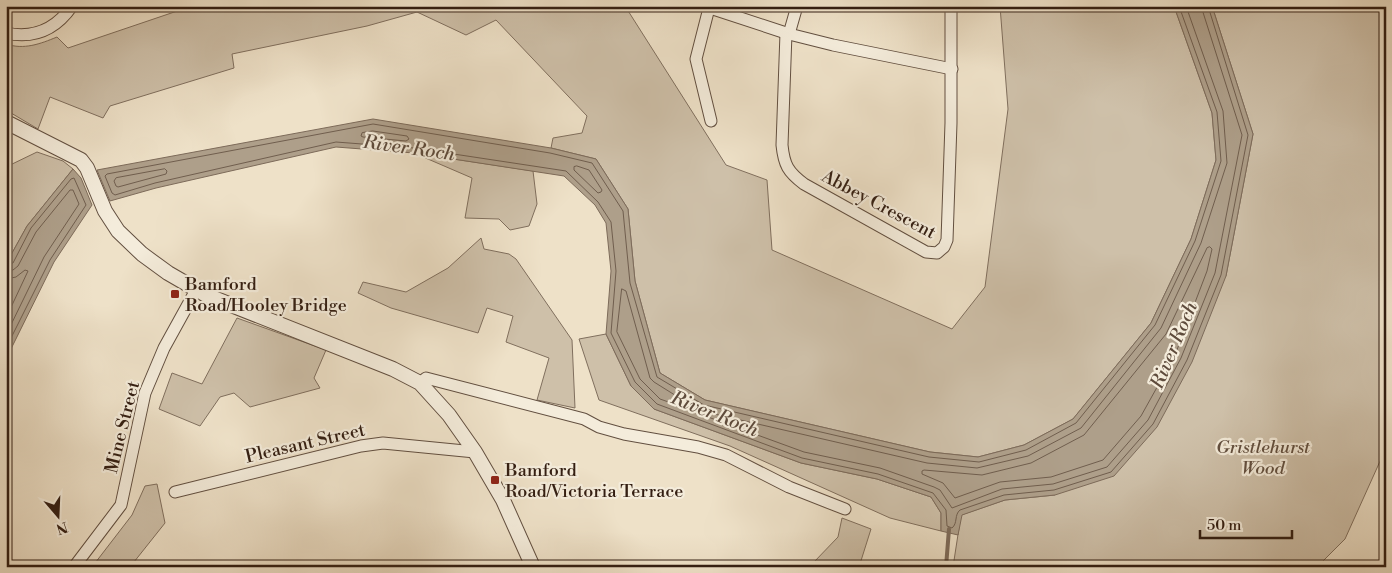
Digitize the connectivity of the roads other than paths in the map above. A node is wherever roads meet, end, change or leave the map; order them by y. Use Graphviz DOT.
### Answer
graph roads {
  1 [pos="72,6"];
  2 [pos="797,6"];
  3 [pos="951,6"];
  4 [pos="707,7"];
  5 [pos="6,33"];
  6 [pos="788,33"];
  7 [pos="952,69"];
  8 [pos="711,121"];
  9 [pos="6,122"];
  10 [pos="196,290"];
  11 [pos="420,383"];
  12 [pos="475,452"];
  13 [pos="176,492"];
  14 [pos="845,509"];
  15 [pos="74,567"];
  16 [pos="533,567"];
  1 -- 5 [label="street"];
  2 -- 6 [label="street, Abbey Crescent"];
  3 -- 7 [label="street, Abbey Crescent"];
  4 -- 6 [label="street"];
  4 -- 8 [label="street"];
  6 -- 7 [label="street"];
  6 -- 7 [label="street, Abbey Crescent"];
  9 -- 10 [label="street"];
  10 -- 11 [label="street"];
  10 -- 15 [label="street, Mine Street"];
  11 -- 12 [label="street"];
  11 -- 14 [label="street"];
  12 -- 13 [label="street, Pleasant Street"];
  12 -- 16 [label="street"];
}
